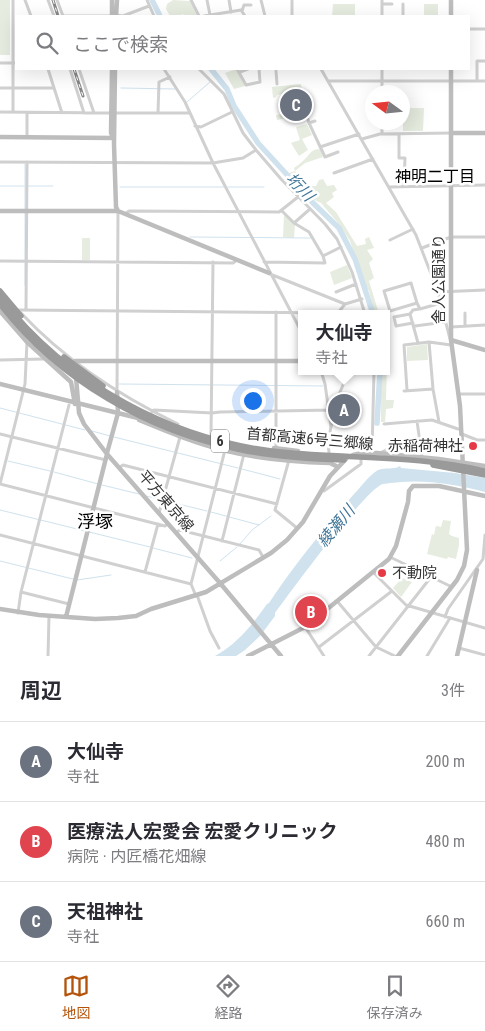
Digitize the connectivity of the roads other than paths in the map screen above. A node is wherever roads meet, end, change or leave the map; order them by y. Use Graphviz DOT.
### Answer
graph roads {
  1 [pos="14,0"];
  2 [pos="25,0"];
  3 [pos="48,0"];
  4 [pos="57,0"];
  5 [pos="112,0"];
  6 [pos="117,0"];
  7 [pos="147,0"];
  8 [pos="191,0"];
  9 [pos="207,0"];
  10 [pos="229,0"];
  11 [pos="261,0"];
  12 [pos="292,0"];
  13 [pos="451,0"];
  14 [pos="382,2"];
  15 [pos="392,4"];
  16 [pos="404,4"];
  17 [pos="251,5"];
  18 [pos="149,6"];
  19 [pos="242,11"];
  20 [pos="230,12"];
  21 [pos="31,15"];
  22 [pos="54,15"];
  23 [pos="63,15"];
  24 [pos="114,15"];
  25 [pos="114,15"];
  26 [pos="126,15"];
  27 [pos="154,15"];
  28 [pos="198,15"];
  29 [pos="210,15"];
  30 [pos="244,15"];
  31 [pos="266,15"];
  32 [pos="292,15"];
  33 [pos="382,15"];
  34 [pos="404,15"];
  35 [pos="451,15"];
  36 [pos="470,29"];
  37 [pos="485,29"];
  38 [pos="15,39"];
  39 [pos="485,60"];
  40 [pos="0,63"];
  41 [pos="15,63"];
  42 [pos="48,70"];
  43 [pos="70,70"];
  44 [pos="79,70"];
  45 [pos="114,70"];
  46 [pos="166,70"];
  47 [pos="200,70"];
  48 [pos="239,70"];
  49 [pos="259,70"];
  50 [pos="322,70"];
  51 [pos="382,70"];
  52 [pos="452,70"];
  53 [pos="276,71"];
  54 [pos="170,77"];
  55 [pos="328,81"];
  56 [pos="382,81"];
  57 [pos="452,81"];
  58 [pos="477,81"];
  59 [pos="485,81"];
  60 [pos="277,84"];
  61 [pos="382,85"];
  62 [pos="0,88"];
  63 [pos="13,88"];
  64 [pos="54,88"];
  65 [pos="305,109"];
  66 [pos="0,112"];
  67 [pos="13,112"];
  68 [pos="27,112"];
  69 [pos="232,112"];
  70 [pos="62,113"];
  71 [pos="84,113"];
  72 [pos="94,113"];
  73 [pos="113,113"];
  74 [pos="158,113"];
  75 [pos="190,114"];
  76 [pos="315,121"];
  77 [pos="309,123"];
  78 [pos="195,126"];
  79 [pos="382,130"];
  80 [pos="452,133"];
  81 [pos="485,133"];
  82 [pos="359,134"];
  83 [pos="382,134"];
  84 [pos="399,134"];
  85 [pos="0,137"];
  86 [pos="27,138"];
  87 [pos="114,138"];
  88 [pos="362,139"];
  89 [pos="320,147"];
  90 [pos="256,150"];
  91 [pos="338,152"];
  92 [pos="373,159"];
  93 [pos="0,162"];
  94 [pos="27,162"];
  95 [pos="114,162"];
  96 [pos="212,163"];
  97 [pos="334,173"];
  98 [pos="485,185"];
  99 [pos="404,186"];
  100 [pos="452,186"];
  101 [pos="389,187"];
  102 [pos="298,198"];
  103 [pos="310,209"];
  104 [pos="0,211"];
  105 [pos="27,211"];
  106 [pos="118,211"];
  107 [pos="282,211"];
  108 [pos="238,212"];
  109 [pos="126,214"];
  110 [pos="294,223"];
  111 [pos="413,229"];
  112 [pos="452,237"];
  113 [pos="485,237"];
  114 [pos="390,240"];
  115 [pos="341,247"];
  116 [pos="422,248"];
  117 [pos="323,256"];
  118 [pos="236,260"];
  119 [pos="0,261"];
  120 [pos="26,261"];
  121 [pos="118,262"];
  122 [pos="213,262"];
  123 [pos="264,262"];
  124 [pos="270,273"];
  125 [pos="356,284"];
  126 [pos="451,290"];
  127 [pos="485,290"];
  128 [pos="0,292"];
  129 [pos="336,292"];
  130 [pos="438,292"];
  131 [pos="362,299"];
  132 [pos="417,303"];
  133 [pos="344,304"];
  134 [pos="441,304"];
  135 [pos="0,308"];
  136 [pos="419,309"];
  137 [pos="19,310"];
  138 [pos="26,310"];
  139 [pos="340,310"];
  140 [pos="365,310"];
  141 [pos="390,310"];
  142 [pos="118,311"];
  143 [pos="212,311"];
  144 [pos="390,311"];
  145 [pos="451,311"];
  146 [pos="276,312"];
  147 [pos="290,312"];
  148 [pos="298,312"];
  149 [pos="465,313"];
  150 [pos="410,314"];
  151 [pos="445,322"];
  152 [pos="414,325"];
  153 [pos="465,325"];
  154 [pos="485,325"];
  155 [pos="298,326"];
  156 [pos="451,327"];
  157 [pos="37,332"];
  158 [pos="27,342"];
  159 [pos="429,342"];
  160 [pos="451,342"];
  161 [pos="418,343"];
  162 [pos="485,350"];
  163 [pos="44,359"];
  164 [pos="0,360"];
  165 [pos="26,360"];
  166 [pos="118,360"];
  167 [pos="212,360"];
  168 [pos="75,361"];
  169 [pos="276,361"];
  170 [pos="298,361"];
  171 [pos="322,375"];
  172 [pos="347,375"];
  173 [pos="374,375"];
  174 [pos="0,384"];
  175 [pos="433,389"];
  176 [pos="24,390"];
  177 [pos="117,392"];
  178 [pos="459,394"];
  179 [pos="485,394"];
  180 [pos="76,402"];
  181 [pos="69,405"];
  182 [pos="275,410"];
  183 [pos="329,410"];
  184 [pos="152,412"];
  185 [pos="118,413"];
  186 [pos="212,414"];
  187 [pos="132,415"];
  188 [pos="417,421"];
  189 [pos="439,422"];
  190 [pos="384,424"];
  191 [pos="184,427"];
  192 [pos="331,427"];
  193 [pos="462,432"];
  194 [pos="0,434"];
  195 [pos="212,436"];
  196 [pos="12,437"];
  197 [pos="180,437"];
  198 [pos="485,440"];
  199 [pos="246,445"];
  200 [pos="57,448"];
  201 [pos="276,449"];
  202 [pos="225,450"];
  203 [pos="307,452"];
  204 [pos="372,452"];
  205 [pos="107,453"];
  206 [pos="329,453"];
  207 [pos="362,453"];
  208 [pos="244,454"];
  209 [pos="422,457"];
  210 [pos="347,458"];
  211 [pos="106,460"];
  212 [pos="289,460"];
  213 [pos="306,461"];
  214 [pos="315,462"];
  215 [pos="463,466"];
  216 [pos="485,466"];
  217 [pos="120,467"];
  218 [pos="338,467"];
  219 [pos="485,471"];
  220 [pos="485,475"];
  221 [pos="170,477"];
  222 [pos="0,484"];
  223 [pos="215,488"];
  224 [pos="464,489"];
  225 [pos="322,490"];
  226 [pos="234,493"];
  227 [pos="46,495"];
  228 [pos="485,496"];
  229 [pos="277,504"];
  230 [pos="94,508"];
  231 [pos="159,513"];
  232 [pos="169,523"];
  233 [pos="158,524"];
  234 [pos="298,529"];
  235 [pos="177,532"];
  236 [pos="0,535"];
  237 [pos="485,535"];
  238 [pos="203,536"];
  239 [pos="222,541"];
  240 [pos="33,544"];
  241 [pos="81,556"];
  242 [pos="198,557"];
  243 [pos="264,557"];
  244 [pos="390,557"];
  245 [pos="477,570"];
  246 [pos="145,572"];
  247 [pos="373,572"];
  248 [pos="431,577"];
  249 [pos="220,583"];
  250 [pos="191,584"];
  251 [pos="452,587"];
  252 [pos="392,591"];
  253 [pos="21,592"];
  254 [pos="196,596"];
  255 [pos="338,601"];
  256 [pos="69,604"];
  257 [pos="408,606"];
  258 [pos="0,609"];
  259 [pos="18,613"];
  260 [pos="431,613"];
  261 [pos="49,616"];
  262 [pos="66,617"];
  263 [pos="446,617"];
  264 [pos="450,618"];
  265 [pos="354,621"];
  266 [pos="465,622"];
  267 [pos="306,627"];
  268 [pos="485,628"];
  269 [pos="272,644"];
  270 [pos="376,647"];
  271 [pos="219,648"];
  272 [pos="319,648"];
  273 [pos="459,648"];
  274 [pos="485,655"];
  275 [pos="48,656"];
  276 [pos="250,656"];
  277 [pos="281,656"];
  278 [pos="324,656"];
  279 [pos="369,656"];
  280 [pos="397,656"];
  281 [pos="427,656"];
  282 [pos="457,656"];
  1 -- 38 [label="street"];
  2 -- 21 [label="street"];
  3 -- 22 [label="street"];
  4 -- 23 [label="street"];
  5 -- 24 [label="main road"];
  6 -- 25 [label="main road"];
  7 -- 18 [label="street"];
  8 -- 28 [label="street"];
  9 -- 29 [label="street"];
  10 -- 20 [label="street"];
  11 -- 31 [label="street"];
  12 -- 32 [label="street"];
  13 -- 35 [label="main road"];
  14 -- 15 [label="street"];
  14 -- 33 [label="street"];
  16 -- 34 [label="street"];
  17 -- 19 [label="street"];
  18 -- 26 [label="street"];
  18 -- 27 [label="street"];
  19 -- 20 [label="street"];
  19 -- 30 [label="street"];
  20 -- 29 [label="street"];
  36 -- 37 [label="street"];
  38 -- 41 [label="street"];
  39 -- 58 [label="street"];
  40 -- 41 [label="street"];
  41 -- 63 [label="street"];
  42 -- 64 [label="street"];
  43 -- 71 [label="street"];
  44 -- 72 [label="street"];
  45 -- 73 [label="main road"];
  46 -- 54 [label="street"];
  47 -- 69 [label="street"];
  48 -- 49 [label="street"];
  50 -- 55 [label="street"];
  51 -- 56 [label="street"];
  52 -- 57 [label="main road, 舎人公園通り"];
  53 -- 60 [label="street"];
  54 -- 74 [label="street"];
  54 -- 75 [label="street"];
  55 -- 56 [label="street"];
  55 -- 82 [label="street"];
  56 -- 57 [label="street"];
  56 -- 61 [label="street"];
  57 -- 58 [label="street"];
  57 -- 80 [label="main road, 舎人公園通り"];
  58 -- 59 [label="street"];
  62 -- 63 [label="street"];
  63 -- 64 [label="street"];
  63 -- 67 [label="street"];
  64 -- 70 [label="street"];
  65 -- 77 [label="street"];
  66 -- 67 [label="street"];
  67 -- 68 [label="street"];
  68 -- 70 [label="street"];
  68 -- 86 [label="street"];
  69 -- 78 [label="street"];
  69 -- 90 [label="street"];
  70 -- 71 [label="street"];
  71 -- 72 [label="street"];
  72 -- 73 [label="street"];
  73 -- 74 [label="street"];
  73 -- 87 [label="main road"];
  74 -- 75 [label="street"];
  75 -- 78 [label="street"];
  76 -- 77 [label="street"];
  77 -- 89 [label="street"];
  78 -- 96 [label="street"];
  79 -- 83 [label="street"];
  80 -- 81 [label="main road"];
  80 -- 84 [label="street"];
  80 -- 100 [label="main road, 舎人公園通り"];
  82 -- 88 [label="street"];
  82 -- 89 [label="street"];
  83 -- 84 [label="street"];
  83 -- 88 [label="street"];
  84 -- 99 [label="street"];
  85 -- 86 [label="main road"];
  86 -- 87 [label="main road"];
  87 -- 95 [label="main road"];
  88 -- 92 [label="street"];
  89 -- 91 [label="street"];
  90 -- 96 [label="street"];
  90 -- 102 [label="street"];
  92 -- 97 [label="street"];
  92 -- 101 [label="street"];
  93 -- 94 [label="street"];
  94 -- 95 [label="street"];
  94 -- 105 [label="street"];
  95 -- 96 [label="street"];
  95 -- 106 [label="main road"];
  96 -- 108 [label="street"];
  98 -- 100 [label="street"];
  99 -- 100 [label="street"];
  99 -- 101 [label="street"];
  100 -- 112 [label="main road, 舎人公園通り"];
  101 -- 111 [label="street"];
  102 -- 103 [label="street"];
  102 -- 107 [label="street"];
  103 -- 110 [label="street"];
  103 -- 115 [label="street"];
  104 -- 105 [label="main road"];
  105 -- 106 [label="main road"];
  105 -- 120 [label="street"];
  106 -- 109 [label="main road"];
  106 -- 121 [label="street"];
  107 -- 108 [label="street"];
  107 -- 110 [label="street"];
  108 -- 109 [label="street"];
  108 -- 123 [label="street"];
  109 -- 118 [label="main road"];
  110 -- 117 [label="street"];
  111 -- 114 [label="street"];
  111 -- 116 [label="street"];
  112 -- 113 [label="street"];
  112 -- 116 [label="street"];
  112 -- 126 [label="main road, 舎人公園通り"];
  115 -- 117 [label="street"];
  115 -- 125 [label="street"];
  116 -- 130 [label="street"];
  117 -- 123 [label="street"];
  118 -- 122 [label="street"];
  118 -- 124 [label="main road"];
  119 -- 120 [label="street"];
  120 -- 121 [label="street"];
  120 -- 138 [label="street"];
  121 -- 122 [label="street"];
  121 -- 142 [label="street"];
  122 -- 143 [label="street"];
  123 -- 124 [label="street"];
  124 -- 133 [label="street"];
  124 -- 147 [label="street"];
  125 -- 129 [label="street"];
  125 -- 131 [label="street"];
  126 -- 127 [label="street"];
  126 -- 130 [label="street"];
  126 -- 145 [label="main road, 舎人公園通り"];
  128 -- 137 [label="street"];
  128 -- 157 [label="main road, 平方東京線"];
  128 -- 219 [label="highway, 首都高速6号三郷線 / 6, bridge"];
  130 -- 134 [label="street"];
  131 -- 133 [label="street"];
  131 -- 140 [label="street"];
  132 -- 136 [label="street"];
  132 -- 141 [label="street"];
  132 -- 144 [label="street"];
  133 -- 139 [label="street"];
  134 -- 136 [label="street"];
  134 -- 145 [label="street"];
  134 -- 151 [label="street"];
  135 -- 158 [label="main road, 平方東京線"];
  135 -- 187 [label="highway, 首都高速6号三郷線, bridge"];
  136 -- 150 [label="street"];
  137 -- 138 [label="street"];
  137 -- 157 [label="street"];
  138 -- 142 [label="street"];
  142 -- 143 [label="street"];
  142 -- 166 [label="street"];
  143 -- 146 [label="street"];
  143 -- 167 [label="street"];
  145 -- 156 [label="main road, 舎人公園通り"];
  146 -- 147 [label="street"];
  146 -- 169 [label="street"];
  147 -- 148 [label="street"];
  147 -- 155 [label="street"];
  149 -- 153 [label="street"];
  150 -- 152 [label="street"];
  150 -- 152 [label="street"];
  151 -- 152 [label="street"];
  151 -- 160 [label="street"];
  152 -- 161 [label="street"];
  153 -- 154 [label="street"];
  153 -- 156 [label="street"];
  156 -- 160 [label="main road, 舎人公園通り"];
  157 -- 168 [label="street"];
  157 -- 180 [label="main road, 平方東京線"];
  158 -- 163 [label="main road, 平方東京線"];
  158 -- 165 [label="street"];
  159 -- 160 [label="street"];
  159 -- 161 [label="street"];
  159 -- 175 [label="street"];
  160 -- 162 [label="main road"];
  160 -- 178 [label="main road, 舎人公園通り"];
  161 -- 175 [label="street"];
  163 -- 165 [label="street"];
  163 -- 180 [label="main road, 平方東京線"];
  164 -- 165 [label="street"];
  165 -- 176 [label="street"];
  166 -- 167 [label="main road"];
  166 -- 168 [label="main road"];
  166 -- 177 [label="street"];
  167 -- 169 [label="main road"];
  167 -- 186 [label="street"];
  168 -- 177 [label="street"];
  169 -- 170 [label="main road"];
  169 -- 182 [label="street"];
  171 -- 183 [label="street"];
  172 -- 192 [label="street"];
  173 -- 204 [label="street"];
  174 -- 176 [label="main road"];
  175 -- 189 [label="street"];
  176 -- 180 [label="main road"];
  176 -- 196 [label="street"];
  177 -- 184 [label="street"];
  177 -- 185 [label="main road"];
  178 -- 179 [label="street"];
  178 -- 193 [label="main road, 舎人公園通り"];
  180 -- 185 [label="main road"];
  180 -- 205 [label="main road, 平方東京線"];
  181 -- 200 [label="street"];
  182 -- 183 [label="street"];
  182 -- 186 [label="street"];
  182 -- 201 [label="street"];
  183 -- 192 [label="street"];
  184 -- 186 [label="street"];
  184 -- 191 [label="street"];
  185 -- 187 [label="main road"];
  185 -- 205 [label="main road"];
  186 -- 195 [label="street"];
  187 -- 191 [label="main road"];
  187 -- 197 [label="main road"];
  187 -- 220 [label="highway, 首都高速6号三郷線 / 6, bridge"];
  188 -- 189 [label="street"];
  188 -- 190 [label="street"];
  188 -- 209 [label="street"];
  189 -- 193 [label="street"];
  191 -- 195 [label="main road"];
  192 -- 206 [label="street"];
  193 -- 198 [label="street"];
  193 -- 215 [label="main road, 舎人公園通り"];
  194 -- 196 [label="street"];
  195 -- 199 [label="main road"];
  196 -- 200 [label="street"];
  196 -- 222 [label="street"];
  197 -- 202 [label="main road"];
  197 -- 221 [label="street"];
  199 -- 201 [label="main road"];
  199 -- 208 [label="main road"];
  200 -- 211 [label="street"];
  200 -- 227 [label="street"];
  201 -- 203 [label="main road"];
  202 -- 208 [label="main road"];
  202 -- 223 [label="street"];
  203 -- 206 [label="main road"];
  203 -- 213 [label="main road"];
  204 -- 207 [label="main road"];
  204 -- 209 [label="main road"];
  205 -- 211 [label="main road"];
  205 -- 217 [label="main road, 平方東京線"];
  206 -- 210 [label="main road"];
  207 -- 210 [label="main road"];
  207 -- 225 [label="street"];
  208 -- 212 [label="main road"];
  208 -- 226 [label="street"];
  209 -- 215 [label="main road"];
  210 -- 214 [label="main road"];
  210 -- 218 [label="main road"];
  211 -- 230 [label="main road"];
  212 -- 213 [label="main road"];
  212 -- 229 [label="street"];
  213 -- 214 [label="main road"];
  214 -- 218 [label="main road"];
  215 -- 216 [label="main road"];
  215 -- 224 [label="main road, 舎人公園通り"];
  217 -- 221 [label="street"];
  217 -- 231 [label="main road, 平方東京線"];
  218 -- 225 [label="main road"];
  221 -- 223 [label="street"];
  221 -- 231 [label="street"];
  222 -- 227 [label="street"];
  223 -- 226 [label="street"];
  223 -- 238 [label="street"];
  224 -- 228 [label="main road"];
  224 -- 244 [label="main road"];
  224 -- 251 [label="main road, 舎人公園通り"];
  225 -- 234 [label="main road"];
  226 -- 229 [label="street"];
  226 -- 239 [label="street"];
  227 -- 230 [label="street"];
  227 -- 240 [label="street"];
  229 -- 234 [label="street"];
  230 -- 233 [label="street"];
  230 -- 241 [label="main road"];
  231 -- 232 [label="main road, 平方東京線"];
  232 -- 233 [label="street"];
  232 -- 235 [label="main road, 平方東京線"];
  233 -- 246 [label="street"];
  234 -- 243 [label="main road"];
  235 -- 238 [label="street"];
  235 -- 242 [label="main road, 平方東京線"];
  236 -- 240 [label="street"];
  237 -- 245 [label="street"];
  238 -- 239 [label="street"];
  238 -- 242 [label="street"];
  239 -- 243 [label="street"];
  240 -- 241 [label="street"];
  240 -- 253 [label="street"];
  241 -- 246 [label="street"];
  241 -- 256 [label="main road"];
  242 -- 249 [label="main road, 平方東京線"];
  242 -- 250 [label="street"];
  243 -- 249 [label="main road"];
  244 -- 247 [label="main road"];
  244 -- 248 [label="street"];
  245 -- 263 [label="street"];
  245 -- 266 [label="main road"];
  246 -- 250 [label="street"];
  247 -- 252 [label="street"];
  247 -- 255 [label="main road"];
  248 -- 251 [label="street"];
  248 -- 257 [label="street"];
  249 -- 254 [label="main road"];
  249 -- 269 [label="main road, 平方東京線"];
  250 -- 254 [label="street"];
  251 -- 260 [label="main road, 舎人公園通り"];
  252 -- 257 [label="street"];
  252 -- 265 [label="street"];
  253 -- 256 [label="street"];
  253 -- 259 [label="street"];
  254 -- 262 [label="main road"];
  254 -- 271 [label="street"];
  255 -- 265 [label="street"];
  255 -- 267 [label="main road"];
  256 -- 262 [label="main road"];
  257 -- 260 [label="street"];
  257 -- 270 [label="street"];
  258 -- 259 [label="main road"];
  259 -- 261 [label="main road"];
  260 -- 263 [label="street"];
  260 -- 280 [label="main road, 舎人公園通り"];
  261 -- 262 [label="main road"];
  261 -- 275 [label="street"];
  263 -- 264 [label="street"];
  264 -- 266 [label="street"];
  264 -- 281 [label="street"];
  265 -- 270 [label="street"];
  265 -- 272 [label="street"];
  266 -- 268 [label="street"];
  266 -- 273 [label="main road"];
  267 -- 269 [label="main road"];
  267 -- 272 [label="street"];
  269 -- 276 [label="main road"];
  269 -- 277 [label="main road, 平方東京線"];
  270 -- 279 [label="street"];
  270 -- 280 [label="street"];
  272 -- 278 [label="street"];
  273 -- 274 [label="street"];
  273 -- 282 [label="main road"];
}
